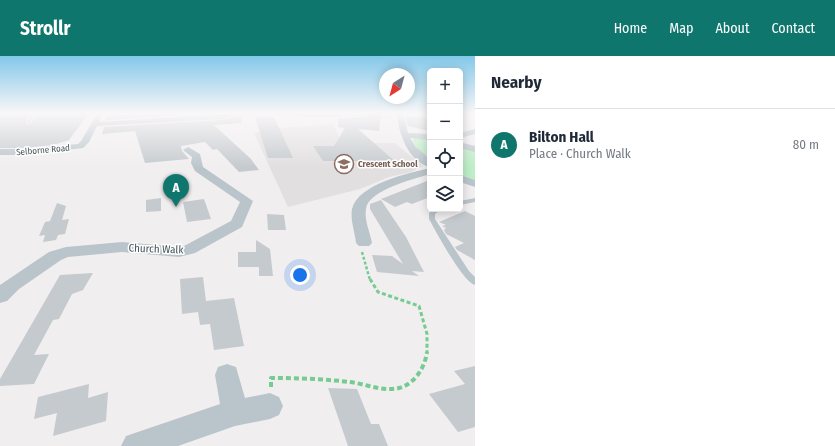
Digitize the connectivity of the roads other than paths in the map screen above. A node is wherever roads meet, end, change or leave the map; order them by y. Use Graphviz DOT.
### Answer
graph roads {
  1 [pos="91,131"];
  2 [pos="403,131"];
  3 [pos="475,131"];
  4 [pos="404,135"];
  5 [pos="463,135"];
  6 [pos="427,137"];
  7 [pos="463,146"];
  8 [pos="475,149"];
  9 [pos="188,150"];
  10 [pos="0,152"];
  11 [pos="427,162"];
  12 [pos="427,172"];
  13 [pos="463,179"];
  14 [pos="475,184"];
  15 [pos="475,200"];
  16 [pos="463,202"];
  17 [pos="434,212"];
  18 [pos="364,243"];
  19 [pos="475,282"];
  20 [pos="0,296"];
  21 [pos="227,376"];
  22 [pos="270,406"];
  23 [pos="235,412"];
  24 [pos="136,446"];
  1 -- 10 [label="street, Selborne Road"];
  2 -- 4 [label="street"];
  3 -- 5 [label="street"];
  4 -- 6 [label="street"];
  4 -- 11 [label="street"];
  7 -- 8 [label="street"];
  9 -- 20 [label="street, Church Walk"];
  12 -- 18 [label="street"];
  13 -- 14 [label="street"];
  15 -- 16 [label="lane"];
  17 -- 19 [label="lane"];
  21 -- 23 [label="street"];
  22 -- 23 [label="street"];
  23 -- 24 [label="street"];
}
